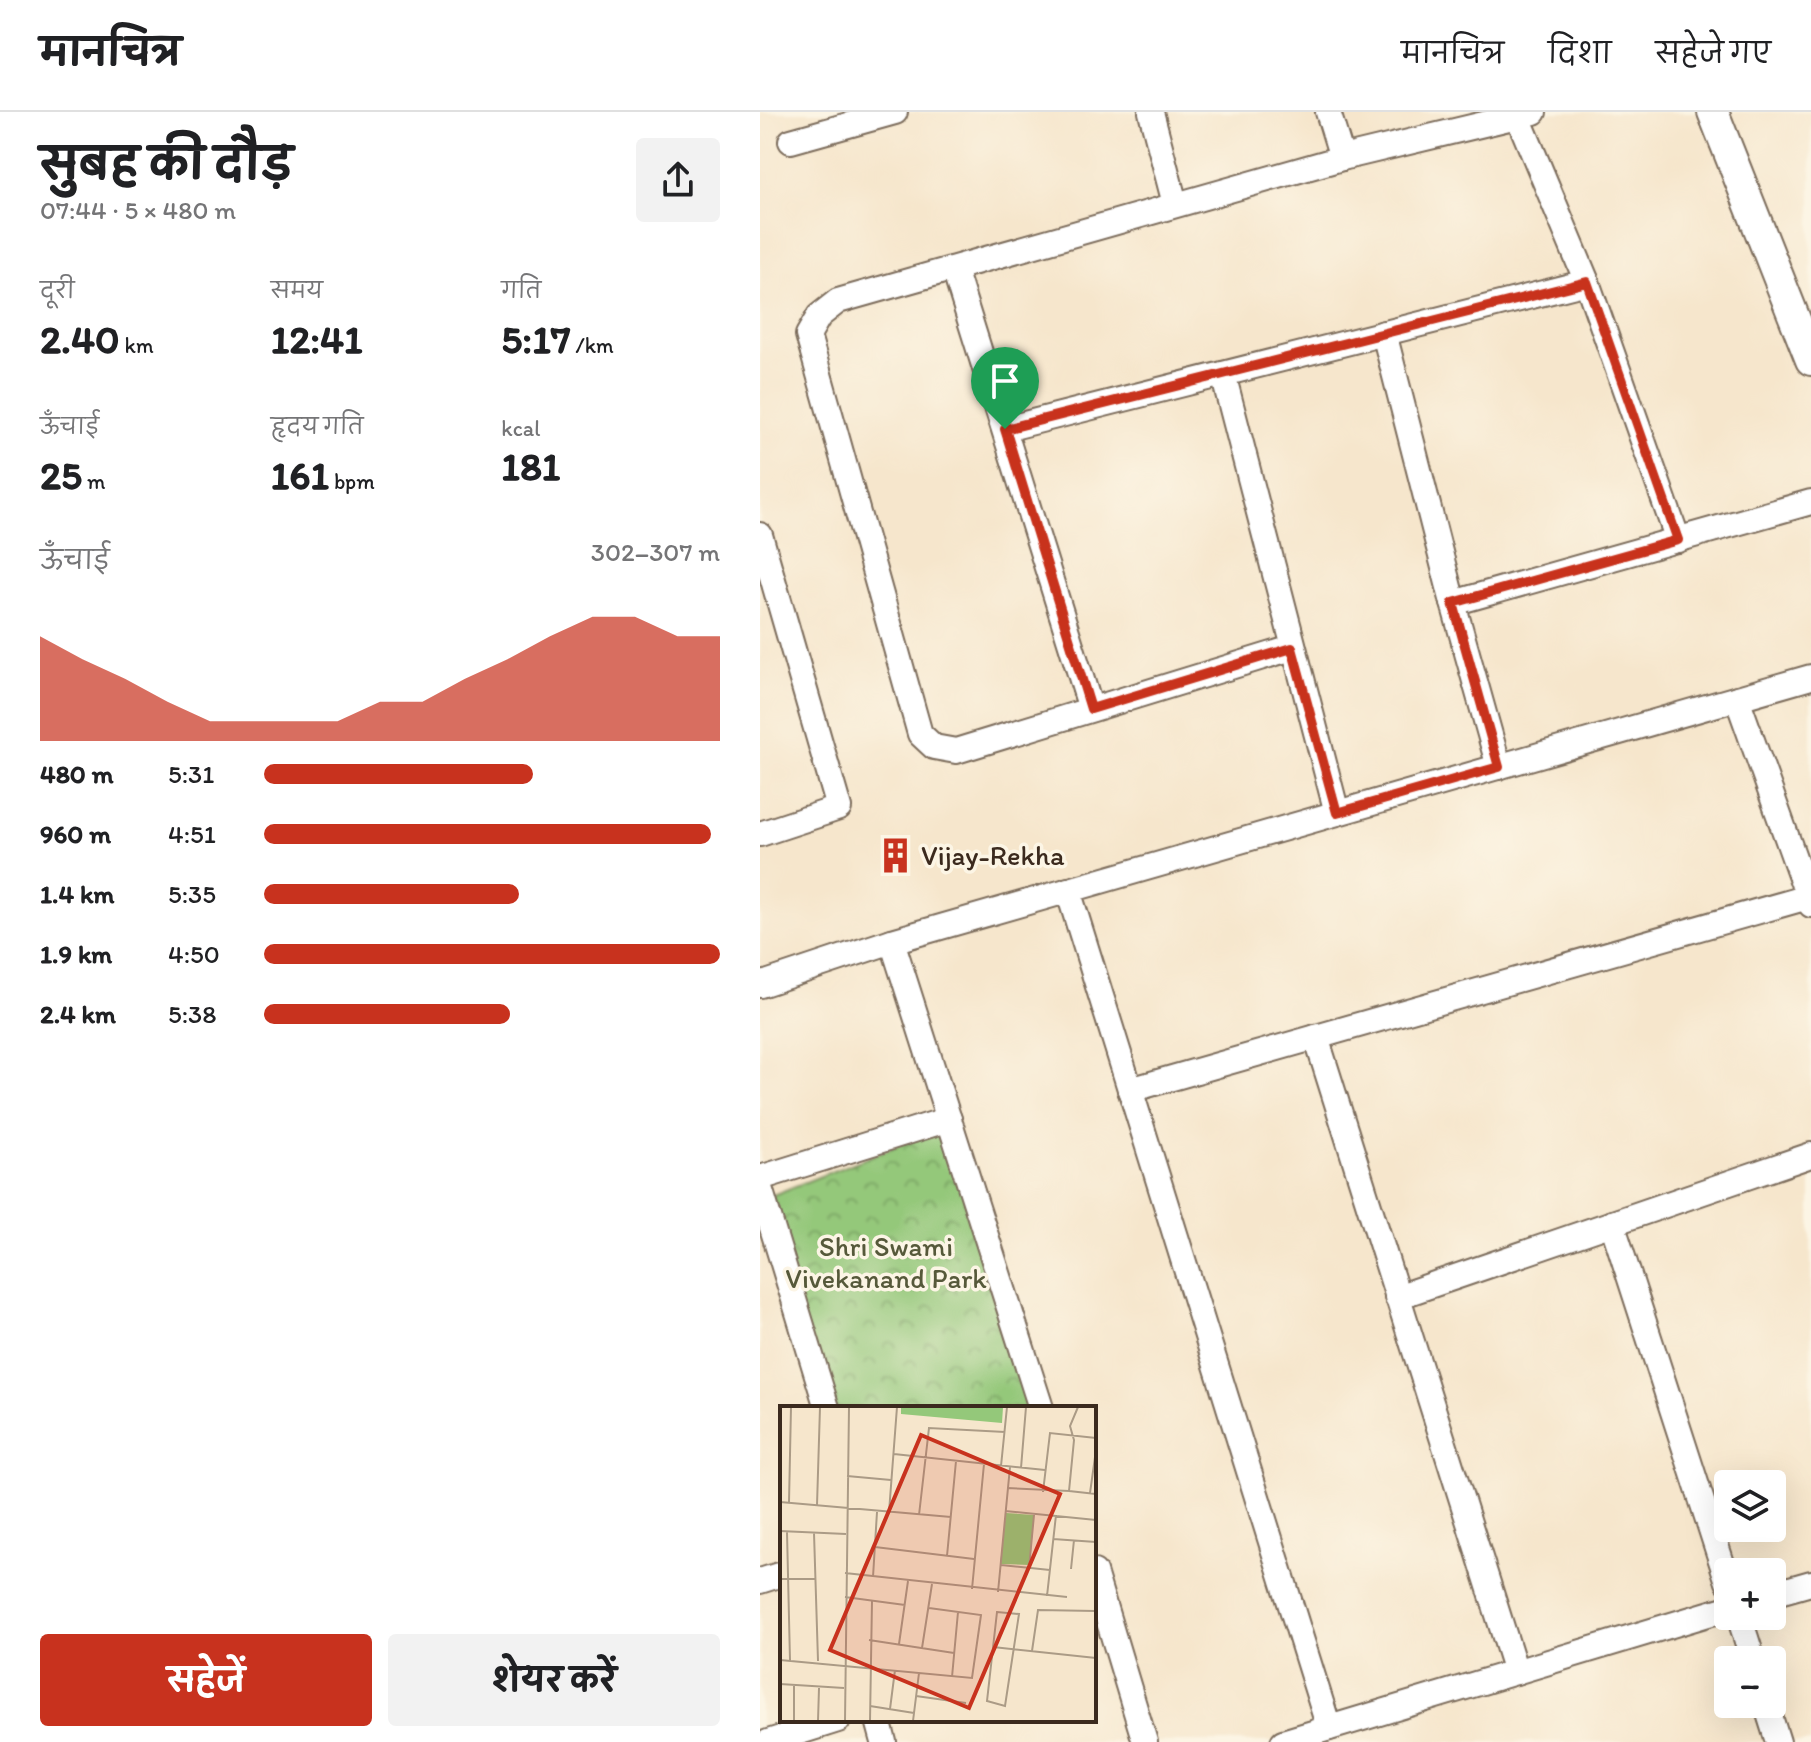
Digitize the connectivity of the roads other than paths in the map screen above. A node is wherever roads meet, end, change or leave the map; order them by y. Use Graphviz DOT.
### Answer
graph roads {
  1 [pos="895,112"];
  2 [pos="1151,112"];
  3 [pos="1328,112"];
  4 [pos="1713,112"];
  5 [pos="1522,113"];
  6 [pos="791,141"];
  7 [pos="1342,158"];
  8 [pos="1175,204"];
  9 [pos="954,269"];
  10 [pos="1587,282"];
  11 [pos="1384,333"];
  12 [pos="1811,360"];
  13 [pos="1223,374"];
  14 [pos="1005,429"];
  15 [pos="1811,502"];
  16 [pos="760,535"];
  17 [pos="1678,540"];
  18 [pos="766,577"];
  19 [pos="1453,603"];
  20 [pos="1292,648"];
  21 [pos="1811,677"];
  22 [pos="1737,698"];
  23 [pos="1091,709"];
  24 [pos="1499,767"];
  25 [pos="1337,813"];
  26 [pos="760,834"];
  27 [pos="1068,890"];
  28 [pos="1810,901"];
  29 [pos="892,941"];
  30 [pos="760,985"];
  31 [pos="1316,1037"];
  32 [pos="1130,1090"];
  33 [pos="949,1119"];
  34 [pos="1811,1155"];
  35 [pos="760,1178"];
  36 [pos="760,1188"];
  37 [pos="1612,1223"];
  38 [pos="1397,1297"];
  39 [pos="826,1406"];
  40 [pos="1040,1406"];
  41 [pos="1720,1558"];
  42 [pos="780,1575"];
  43 [pos="760,1581"];
  44 [pos="1811,1583"];
  45 [pos="1096,1585"];
  46 [pos="1786,1590"];
  47 [pos="1714,1612"];
  48 [pos="1105,1641"];
  49 [pos="1516,1672"];
  50 [pos="1770,1718"];
  51 [pos="832,1722"];
  52 [pos="879,1722"];
  53 [pos="1329,1728"];
  54 [pos="768,1742"];
  55 [pos="884,1742"];
  56 [pos="1145,1742"];
  57 [pos="1283,1742"];
  58 [pos="1778,1742"];
  1 -- 6 [label="street"];
  2 -- 8 [label="street"];
  3 -- 7 [label="street"];
  4 -- 12 [label="street"];
  5 -- 7 [label="street"];
  5 -- 10 [label="street"];
  7 -- 8 [label="street"];
  8 -- 9 [label="street"];
  9 -- 14 [label="street"];
  9 -- 23 [label="street"];
  10 -- 11 [label="street"];
  10 -- 17 [label="street"];
  11 -- 13 [label="street"];
  11 -- 19 [label="street"];
  13 -- 14 [label="street"];
  13 -- 20 [label="street"];
  14 -- 23 [label="street"];
  15 -- 17 [label="street"];
  16 -- 18 [label="street"];
  17 -- 19 [label="street"];
  18 -- 26 [label="street"];
  19 -- 24 [label="street"];
  20 -- 23 [label="street"];
  20 -- 25 [label="street"];
  21 -- 22 [label="street"];
  22 -- 24 [label="street"];
  22 -- 28 [label="street"];
  24 -- 25 [label="street"];
  25 -- 27 [label="street"];
  27 -- 29 [label="street"];
  27 -- 32 [label="street"];
  28 -- 31 [label="street"];
  29 -- 30 [label="street"];
  29 -- 33 [label="street"];
  31 -- 32 [label="street"];
  31 -- 38 [label="street"];
  32 -- 53 [label="street"];
  33 -- 35 [label="street"];
  33 -- 40 [label="street"];
  34 -- 37 [label="street"];
  36 -- 39 [label="street"];
  37 -- 38 [label="street"];
  37 -- 41 [label="street"];
  38 -- 49 [label="street"];
  42 -- 43 [label="street"];
  44 -- 46 [label="street"];
  45 -- 48 [label="street"];
  47 -- 49 [label="street"];
  48 -- 56 [label="street"];
  49 -- 53 [label="street"];
  50 -- 58 [label="street"];
  51 -- 54 [label="street"];
  52 -- 55 [label="street"];
  53 -- 57 [label="street"];
}
